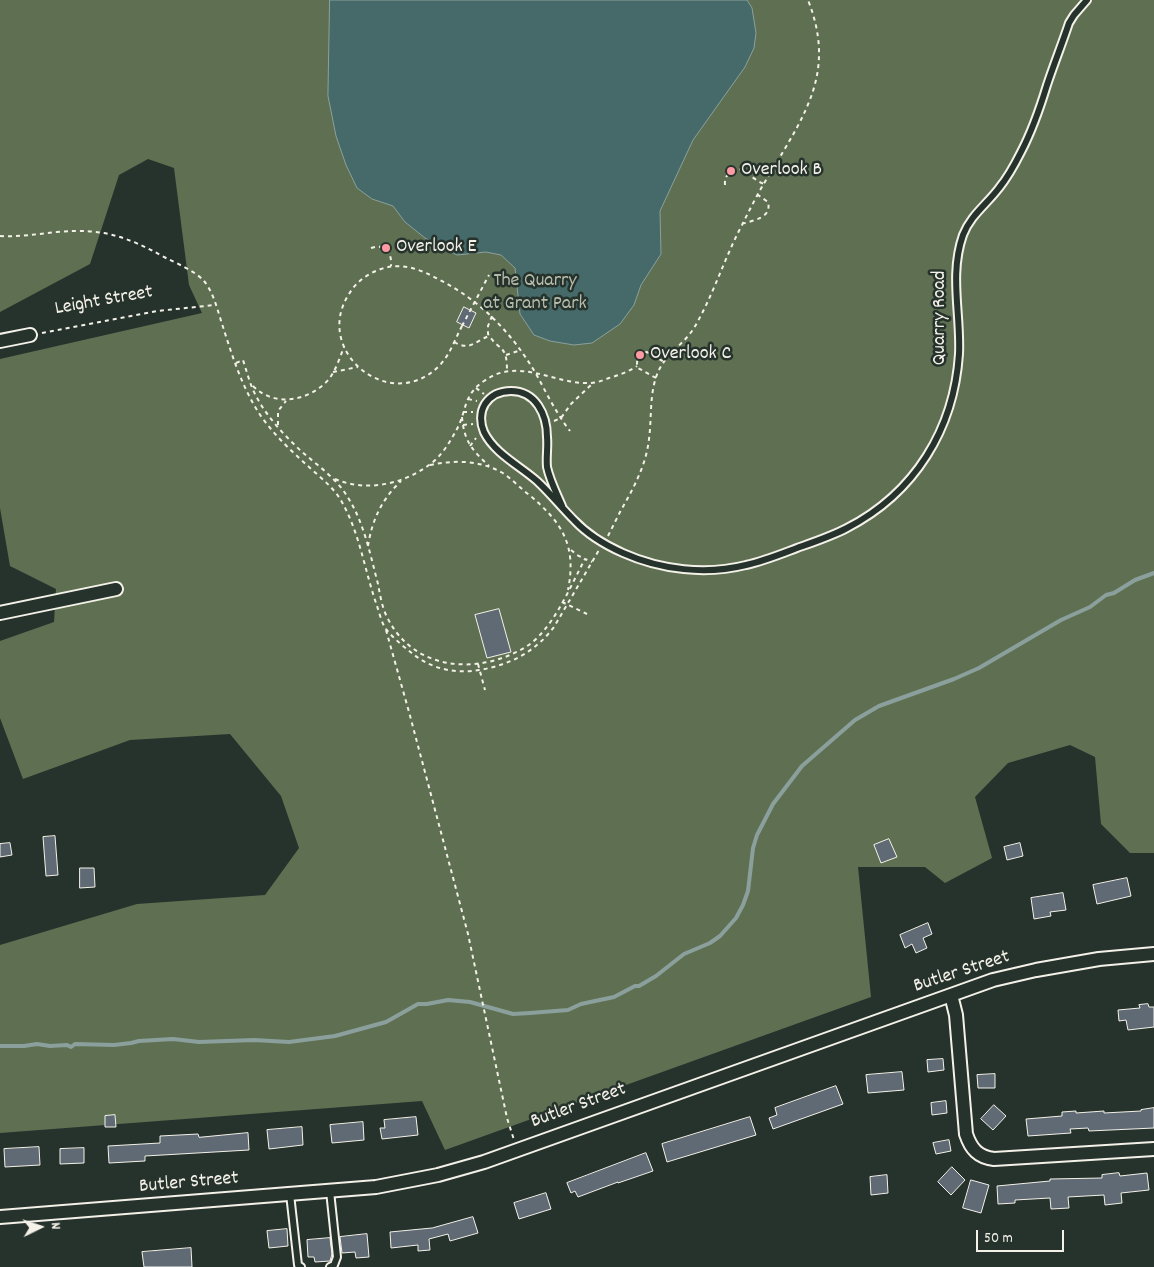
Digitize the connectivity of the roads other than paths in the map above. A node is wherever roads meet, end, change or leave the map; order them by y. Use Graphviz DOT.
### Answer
graph roads {
  1 [pos="1087,0"];
  2 [pos="30,335"];
  3 [pos="0,341"];
  4 [pos="562,506"];
  5 [pos="116,589"];
  6 [pos="0,613"];
  7 [pos="1154,954"];
  8 [pos="951,995"];
  9 [pos="1154,1149"];
  10 [pos="330,1191"];
  11 [pos="290,1194"];
  12 [pos="0,1217"];
  13 [pos="301,1267"];
  14 [pos="330,1267"];
  1 -- 4 [label="lane, Quarry Road"];
  2 -- 3 [label="street"];
  4 -- 4 [label="lane, Quarry Road"];
  5 -- 6 [label="street"];
  7 -- 8 [label="street, Butler Street"];
  8 -- 9 [label="street"];
  8 -- 10 [label="street, Butler Street"];
  10 -- 11 [label="street, Butler Street"];
  10 -- 14 [label="lane"];
  11 -- 12 [label="street, Butler Street"];
  11 -- 13 [label="lane"];
}
